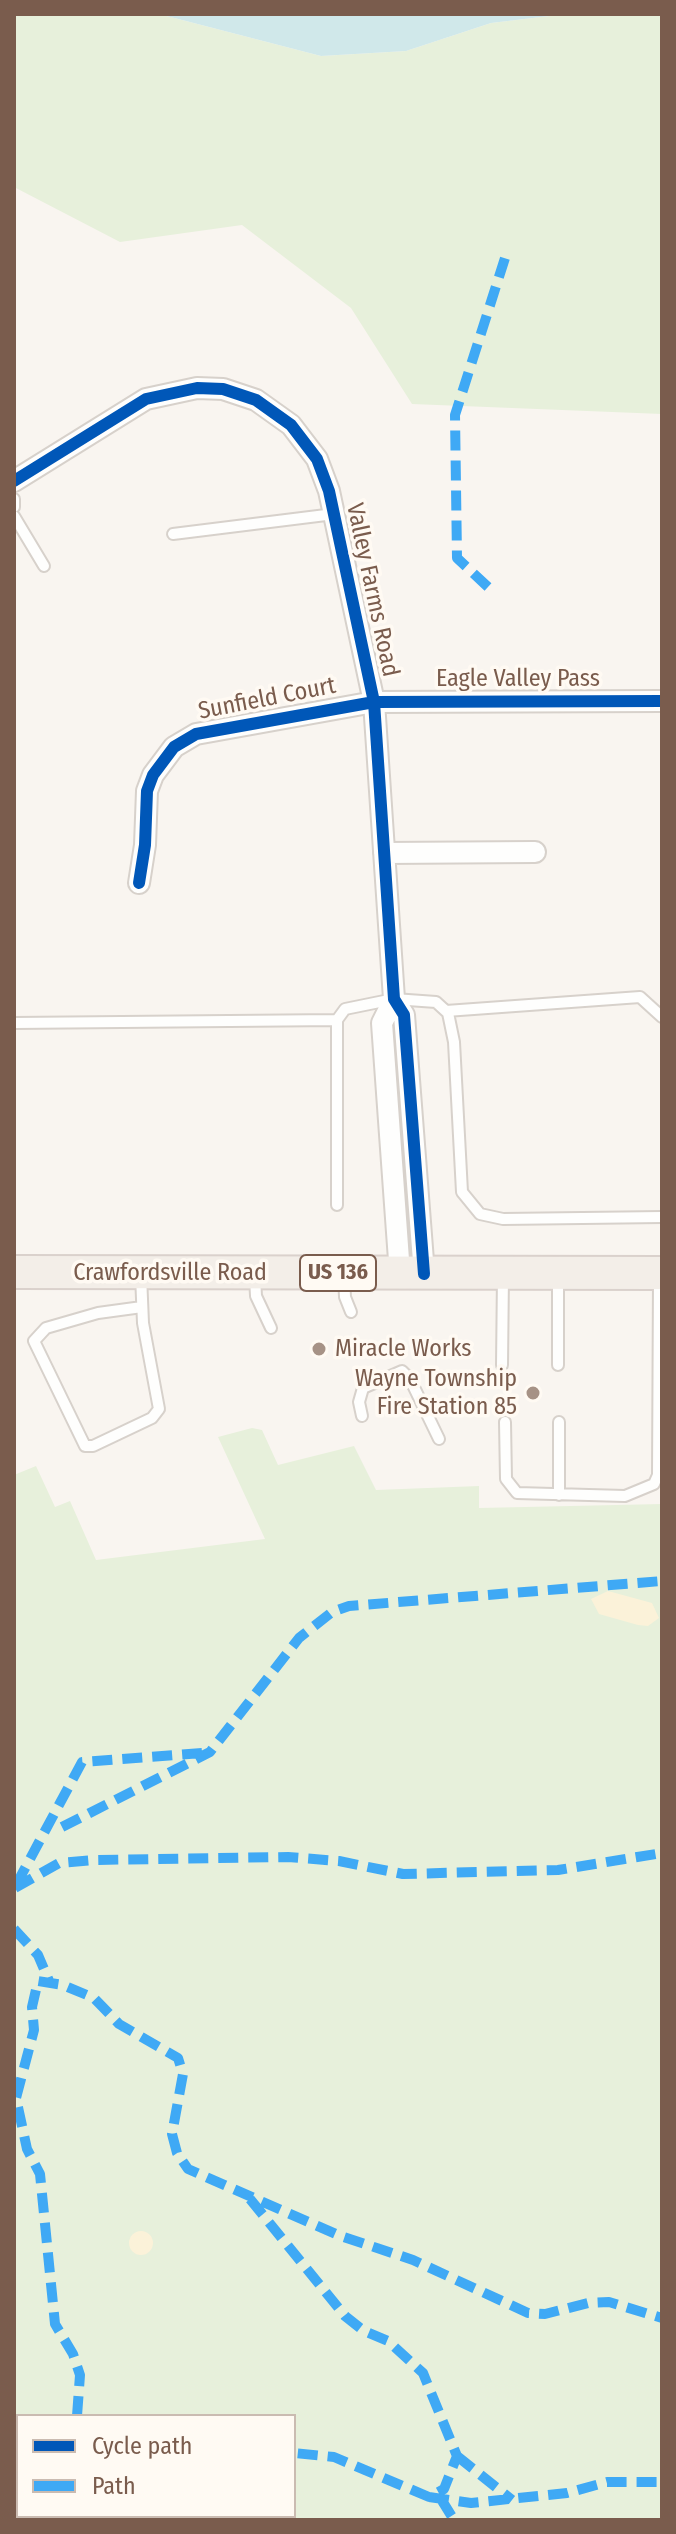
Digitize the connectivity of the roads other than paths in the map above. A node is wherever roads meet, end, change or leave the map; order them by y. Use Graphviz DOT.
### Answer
graph roads {
  1 [pos="14,481"];
  2 [pos="14,499"];
  3 [pos="14,507"];
  4 [pos="334,514"];
  5 [pos="14,516"];
  6 [pos="173,534"];
  7 [pos="44,566"];
  8 [pos="662,701"];
  9 [pos="374,702"];
  10 [pos="535,852"];
  11 [pos="384,853"];
  12 [pos="139,883"];
  13 [pos="394,999"];
  14 [pos="446,1011"];
  15 [pos="662,1017"];
  16 [pos="337,1020"];
  17 [pos="14,1023"];
  18 [pos="337,1205"];
  19 [pos="662,1217"];
  20 [pos="14,1272"];
  21 [pos="141,1273"];
  22 [pos="255,1273"];
  23 [pos="344,1273"];
  24 [pos="503,1273"];
  25 [pos="558,1273"];
  26 [pos="660,1273"];
  27 [pos="412,1274"];
  28 [pos="142,1307"];
  29 [pos="351,1312"];
  30 [pos="271,1328"];
  31 [pos="502,1365"];
  32 [pos="558,1365"];
  33 [pos="362,1416"];
  34 [pos="505,1422"];
  35 [pos="559,1422"];
  36 [pos="439,1439"];
  37 [pos="602,1481"];
  38 [pos="559,1495"];
  39 [pos="603,1496"];
  1 -- 4 [label="street, Valley Farms Road"];
  2 -- 3 [label="lane"];
  4 -- 6 [label="lane"];
  4 -- 9 [label="street, Valley Farms Road"];
  5 -- 7 [label="lane"];
  8 -- 9 [label="street, Eagle Valley Pass"];
  9 -- 11 [label="street, Valley Farms Road"];
  9 -- 12 [label="street, Sunfield Court"];
  10 -- 11 [label="street"];
  11 -- 13 [label="street, Valley Farms Road"];
  13 -- 14 [label="lane"];
  13 -- 16 [label="lane"];
  13 -- 27 [label="street, Valley Farms Road"];
  14 -- 15 [label="lane"];
  14 -- 19 [label="lane"];
  16 -- 17 [label="lane"];
  16 -- 18 [label="lane"];
  20 -- 21 [label="main road, Crawfordsville Road / US 136"];
  21 -- 22 [label="main road, Crawfordsville Road / US 136"];
  21 -- 28 [label="lane"];
  22 -- 23 [label="main road, Crawfordsville Road / US 136"];
  22 -- 30 [label="lane"];
  23 -- 27 [label="main road, Crawfordsville Road / US 136"];
  23 -- 29 [label="lane"];
  24 -- 25 [label="main road, Crawfordsville Road / US 136"];
  24 -- 27 [label="main road, Crawfordsville Road / US 136"];
  24 -- 31 [label="lane"];
  25 -- 26 [label="main road, Crawfordsville Road / US 136"];
  25 -- 32 [label="lane"];
  26 -- 39 [label="lane"];
  28 -- 28 [label="lane"];
  33 -- 36 [label="lane"];
  34 -- 38 [label="lane"];
  35 -- 38 [label="lane"];
  37 -- 39 [label="lane"];
  38 -- 39 [label="lane"];
}
